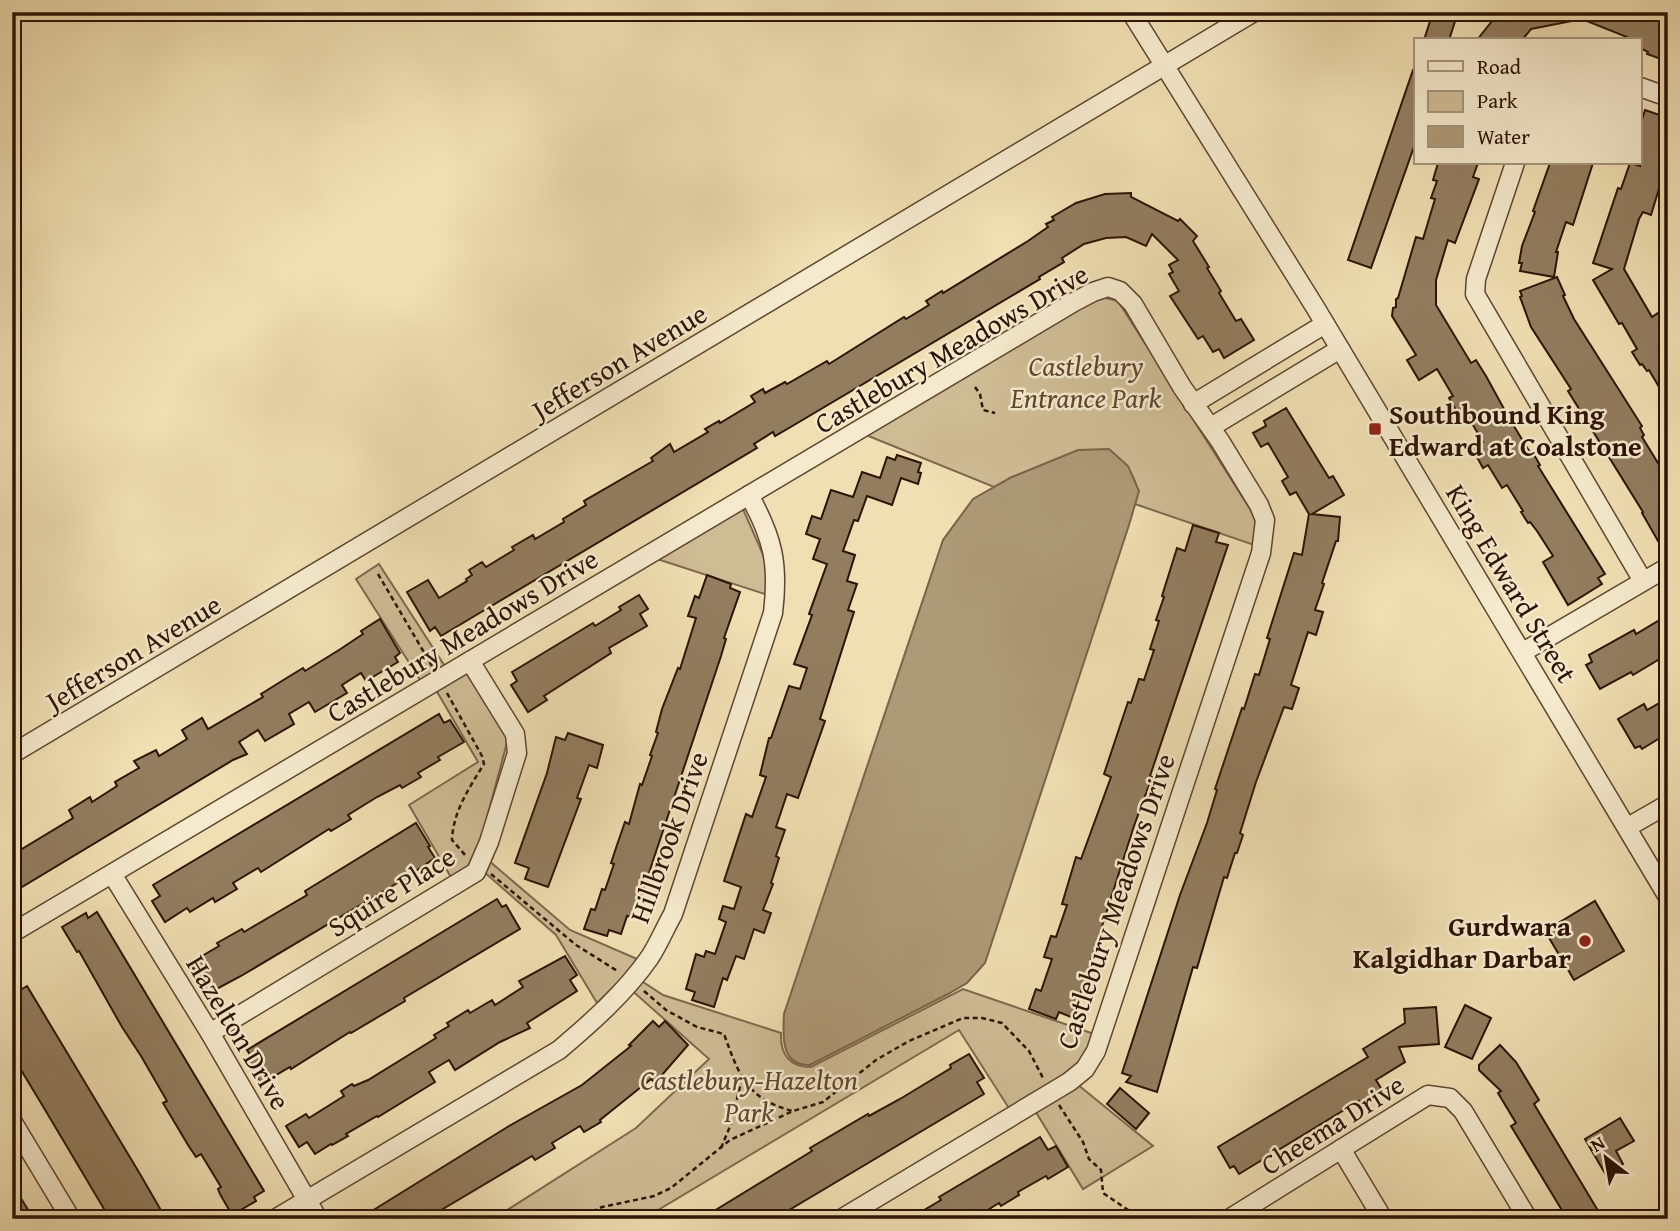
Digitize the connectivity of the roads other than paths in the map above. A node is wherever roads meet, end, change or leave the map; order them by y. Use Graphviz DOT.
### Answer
graph roads {
  1 [pos="1131,12"];
  2 [pos="1254,12"];
  3 [pos="1164,66"];
  4 [pos="1642,88"];
  5 [pos="1668,97"];
  6 [pos="1515,164"];
  7 [pos="1325,324"];
  8 [pos="1340,349"];
  9 [pos="1193,404"];
  10 [pos="1211,427"];
  11 [pos="749,495"];
  12 [pos="1668,567"];
  13 [pos="1643,581"];
  14 [pos="1523,652"];
  15 [pos="470,660"];
  16 [pos="12,754"];
  17 [pos="1668,804"];
  18 [pos="1628,827"];
  19 [pos="112,874"];
  20 [pos="1668,897"];
  21 [pos="12,933"];
  22 [pos="210,1033"];
  23 [pos="12,1121"];
  24 [pos="1341,1149"];
  25 [pos="307,1199"];
  26 [pos="1236,1217"];
  27 [pos="71,1219"];
  28 [pos="275,1219"];
  29 [pos="318,1219"];
  30 [pos="841,1219"];
  31 [pos="1383,1219"];
  32 [pos="1528,1219"];
  1 -- 3 [label="street, King Edward Street"];
  2 -- 3 [label="street, Jefferson Avenue"];
  3 -- 7 [label="street, King Edward Street"];
  3 -- 16 [label="street, Jefferson Avenue"];
  4 -- 5 [label="street"];
  6 -- 13 [label="street"];
  7 -- 8 [label="street, King Edward Street"];
  7 -- 9 [label="street"];
  8 -- 10 [label="street"];
  8 -- 14 [label="street, King Edward Street"];
  9 -- 10 [label="street, Castlebury Meadows Drive"];
  9 -- 11 [label="street, Castlebury Meadows Drive"];
  10 -- 30 [label="street, Castlebury Meadows Drive"];
  11 -- 15 [label="street, Castlebury Meadows Drive"];
  11 -- 25 [label="street, Hillbrook Drive"];
  12 -- 13 [label="street"];
  13 -- 14 [label="street"];
  14 -- 18 [label="street, King Edward Street"];
  15 -- 19 [label="street, Castlebury Meadows Drive"];
  15 -- 22 [label="street, Squire Place"];
  17 -- 18 [label="street"];
  18 -- 20 [label="street, King Edward Street"];
  19 -- 21 [label="street, Castlebury Meadows Drive"];
  19 -- 22 [label="street, Hazelton Drive"];
  22 -- 25 [label="street, Hazelton Drive"];
  23 -- 27 [label="street"];
  24 -- 26 [label="street, Cheema Drive"];
  24 -- 31 [label="street"];
  24 -- 32 [label="street, Cheema Drive"];
  25 -- 28 [label="street, Hillbrook Drive"];
  25 -- 29 [label="street, Hazelton Drive"];
}
